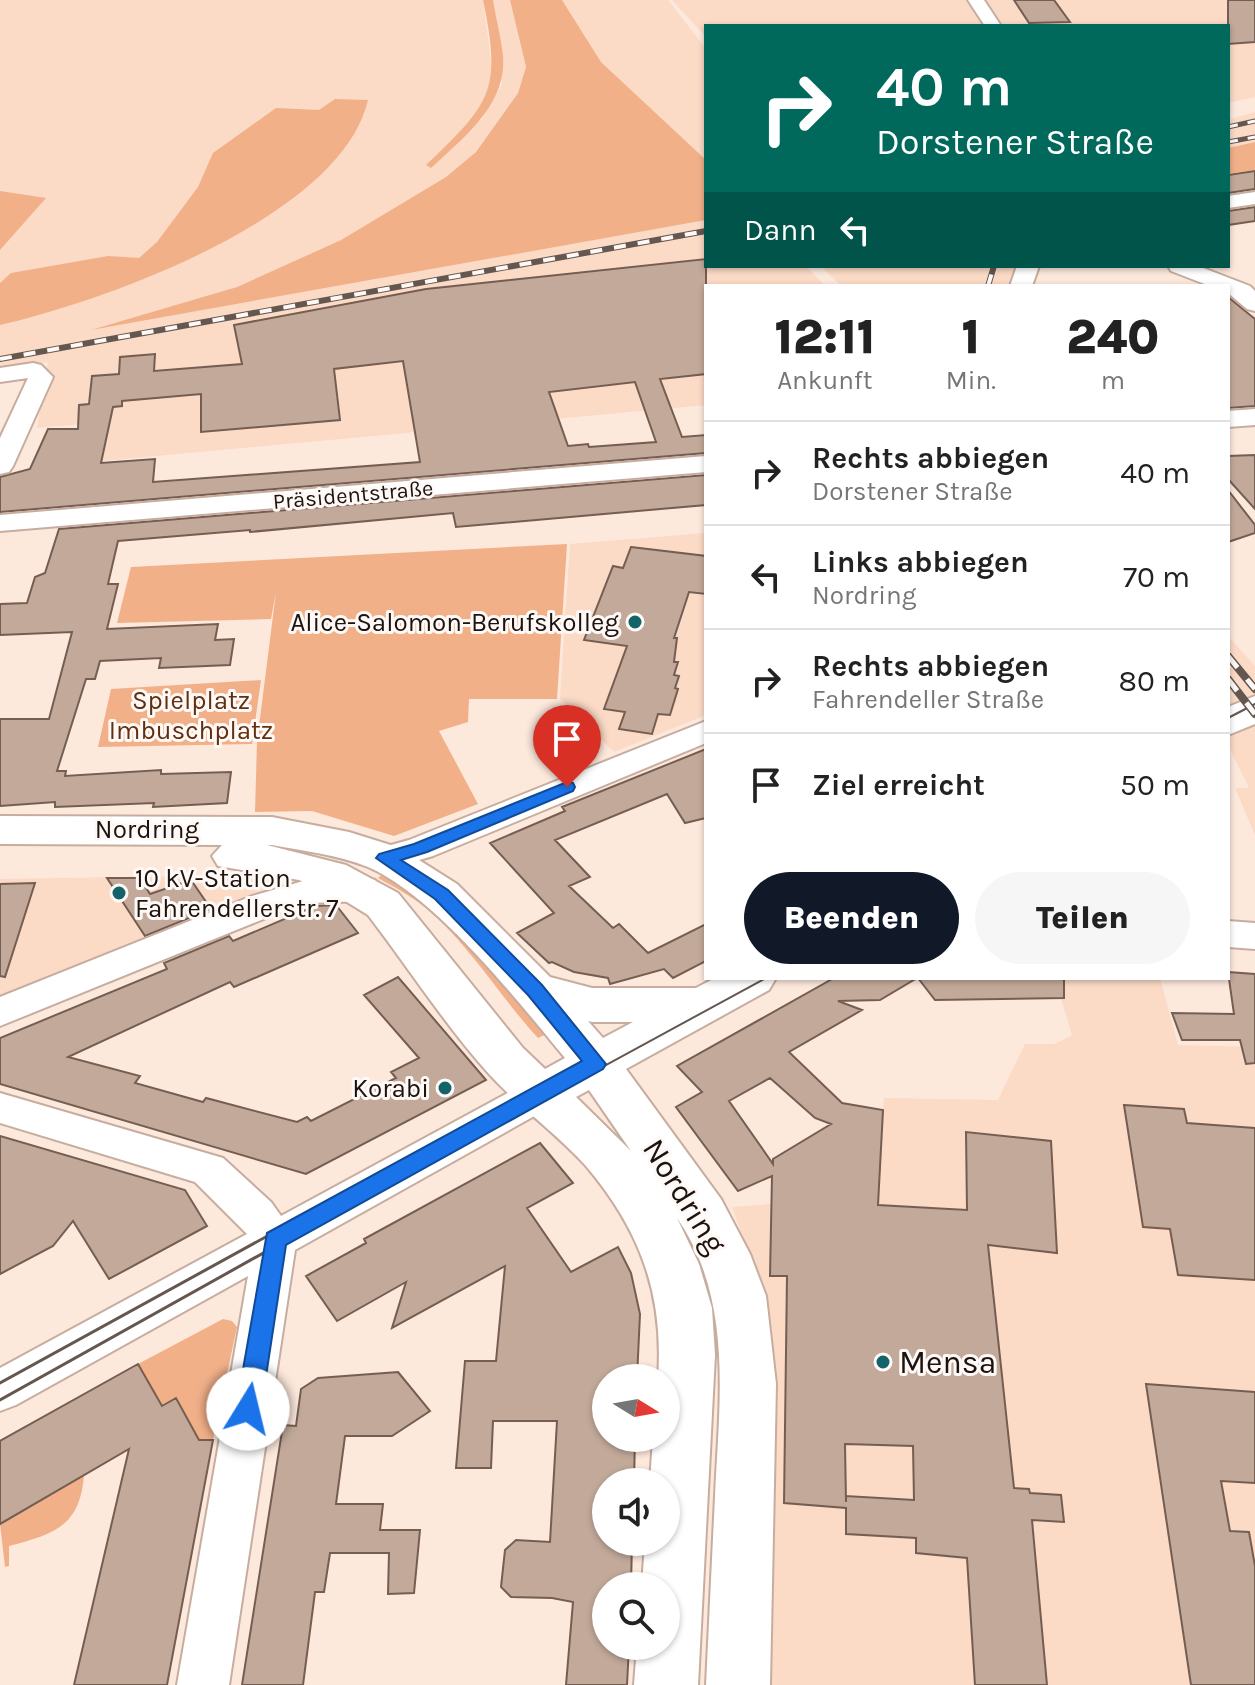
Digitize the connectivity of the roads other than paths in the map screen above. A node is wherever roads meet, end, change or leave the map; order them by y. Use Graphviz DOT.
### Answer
graph roads {
  1 [pos="976,0"];
  2 [pos="992,24"];
  3 [pos="1255,198"];
  4 [pos="1230,202"];
  5 [pos="1184,268"];
  6 [pos="1224,284"];
  7 [pos="1230,287"];
  8 [pos="1251,295"];
  9 [pos="0,375"];
  10 [pos="1255,417"];
  11 [pos="1230,419"];
  12 [pos="704,464"];
  13 [pos="0,466"];
  14 [pos="0,523"];
  15 [pos="1255,708"];
  16 [pos="1230,722"];
  17 [pos="704,732"];
  18 [pos="0,830"];
  19 [pos="0,855"];
  20 [pos="281,860"];
  21 [pos="360,875"];
  22 [pos="264,905"];
  23 [pos="1230,934"];
  24 [pos="1255,936"];
  25 [pos="749,980"];
  26 [pos="535,990"];
  27 [pos="704,1005"];
  28 [pos="0,1012"];
  29 [pos="596,1064"];
  30 [pos="540,1094"];
  31 [pos="0,1108"];
  32 [pos="275,1240"];
  33 [pos="0,1391"];
  34 [pos="203,1685"];
  35 [pos="666,1685"];
  36 [pos="738,1685"];
  1 -- 2 [label="street"];
  3 -- 4 [label="street"];
  5 -- 6 [label="street"];
  7 -- 8 [label="street"];
  9 -- 13 [label="street"];
  10 -- 11 [label="street"];
  12 -- 14 [label="street, Präsidentstraße"];
  15 -- 16 [label="main road"];
  17 -- 21 [label="street"];
  18 -- 21 [label="main road, Nordring"];
  19 -- 20 [label="main road, Nordring"];
  20 -- 21 [label="main road, Nordring"];
  20 -- 22 [label="street"];
  21 -- 22 [label="street"];
  21 -- 26 [label="main road, Nordring"];
  21 -- 30 [label="main road, Nordring"];
  22 -- 28 [label="street"];
  23 -- 24 [label="street"];
  25 -- 27 [label="main road"];
  26 -- 27 [label="main road"];
  26 -- 29 [label="main road, Nordring"];
  27 -- 29 [label="main road"];
  29 -- 30 [label="main road"];
  29 -- 36 [label="main road, Nordring"];
  30 -- 32 [label="street"];
  30 -- 35 [label="main road, Nordring"];
  31 -- 32 [label="street"];
  32 -- 33 [label="street"];
  32 -- 34 [label="street"];
}
